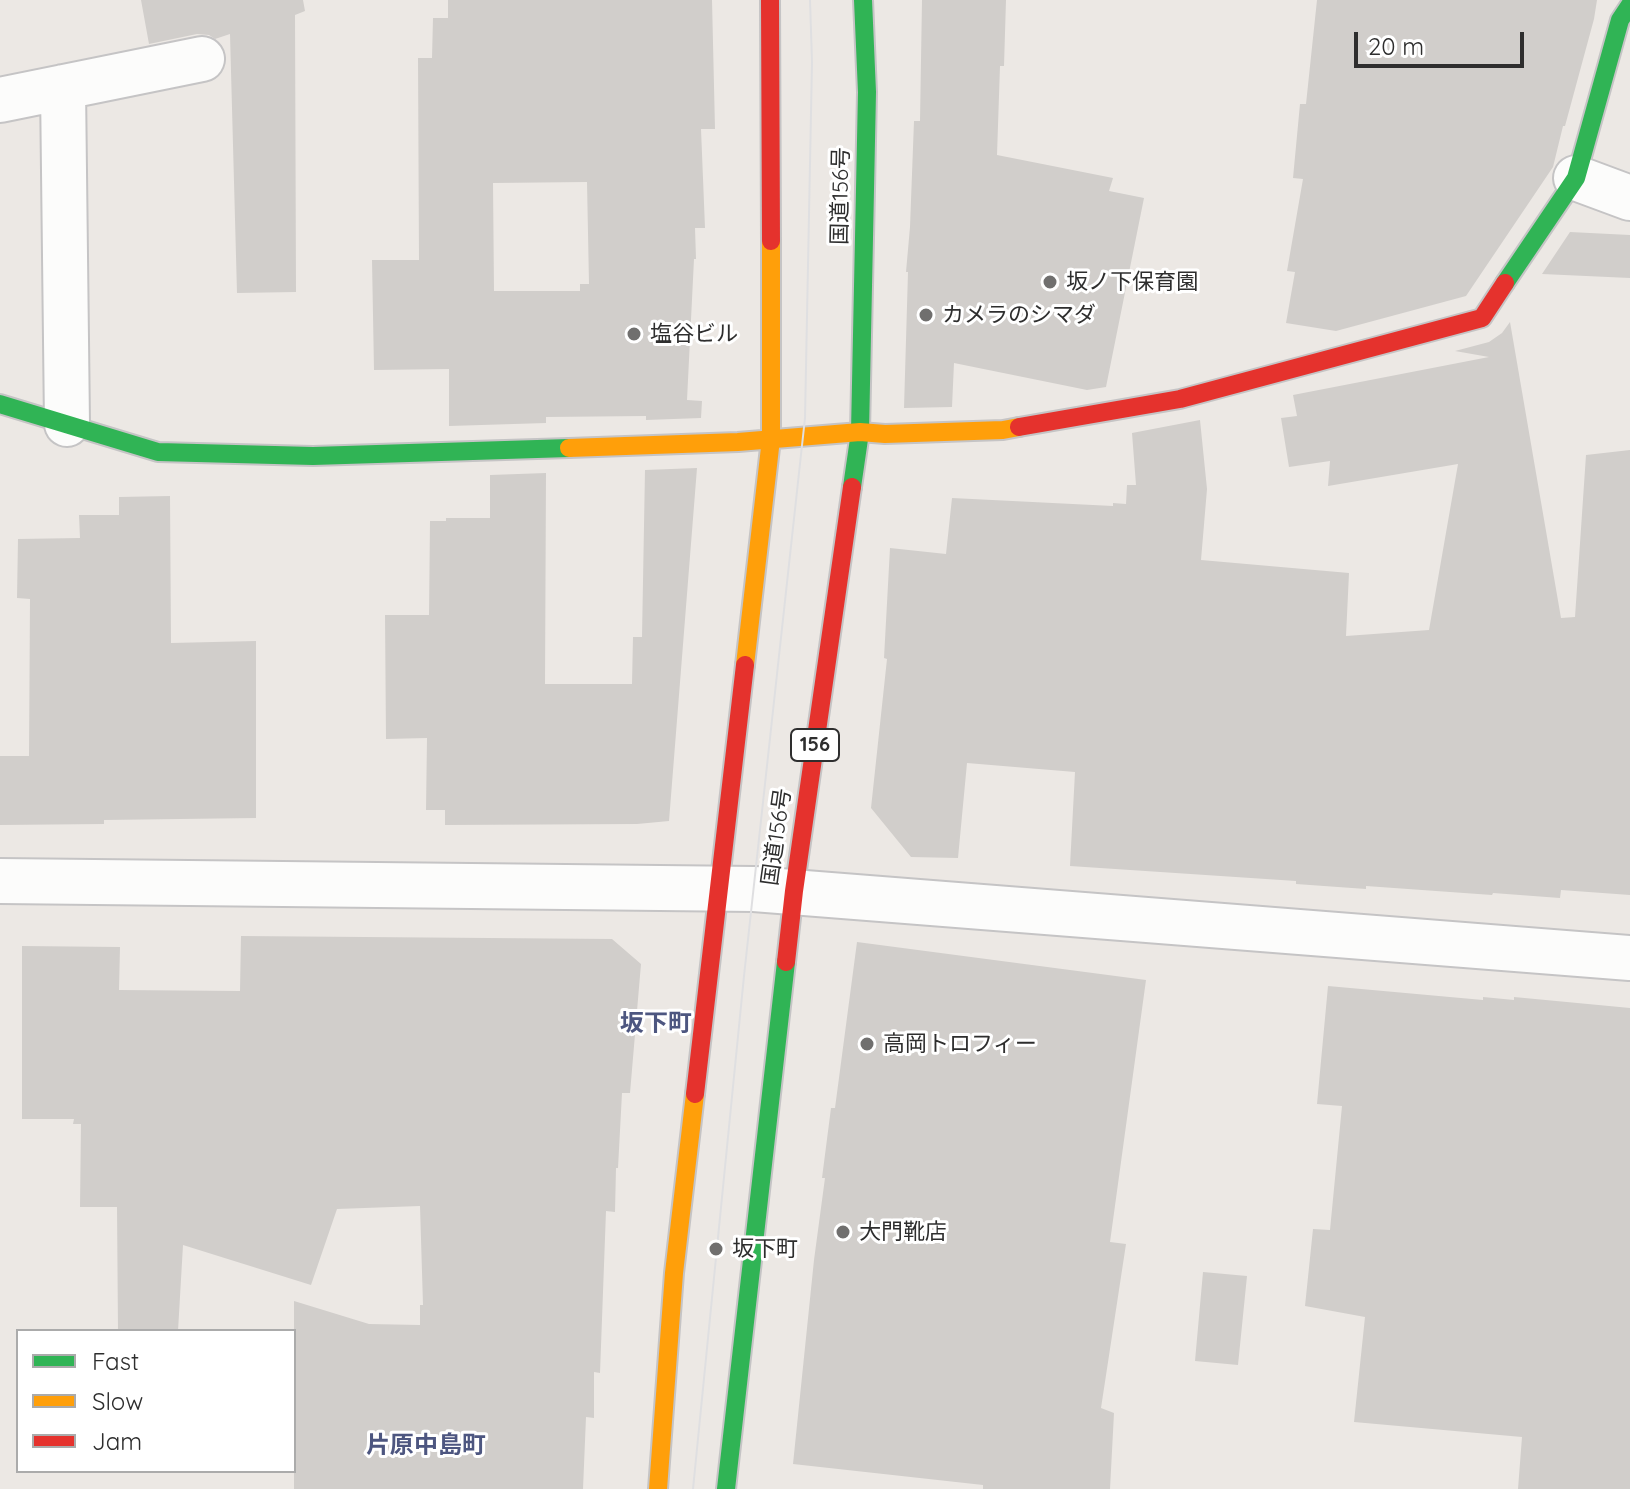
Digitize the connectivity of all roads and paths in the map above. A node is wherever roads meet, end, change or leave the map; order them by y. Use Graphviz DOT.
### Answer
graph roads {
  1 [pos="770,0"];
  2 [pos="863,0"];
  3 [pos="1630,5"];
  4 [pos="202,59"];
  5 [pos="63,87"];
  6 [pos="0,100"];
  7 [pos="1576,178"];
  8 [pos="1630,198"];
  9 [pos="0,404"];
  10 [pos="67,424"];
  11 [pos="860,432"];
  12 [pos="771,439"];
  13 [pos="0,881"];
  14 [pos="719,888"];
  15 [pos="794,891"];
  16 [pos="1630,958"];
  17 [pos="658,1489"];
  18 [pos="726,1489"];
  1 -- 12 [label="main road"];
  2 -- 11 [label="main road, 国道156号 / 156"];
  3 -- 7 [label="main road"];
  4 -- 5 [label="street"];
  5 -- 6 [label="street"];
  5 -- 10 [label="street"];
  7 -- 8 [label="street"];
  7 -- 11 [label="main road"];
  9 -- 10 [label="main road"];
  10 -- 12 [label="main road"];
  11 -- 12 [label="main road"];
  11 -- 15 [label="main road, 国道156号 / 156"];
  12 -- 14 [label="main road"];
  13 -- 14 [label="street"];
  14 -- 15 [label="street"];
  14 -- 17 [label="main road"];
  15 -- 16 [label="street"];
  15 -- 18 [label="main road, 国道156号 / 156"];
}
